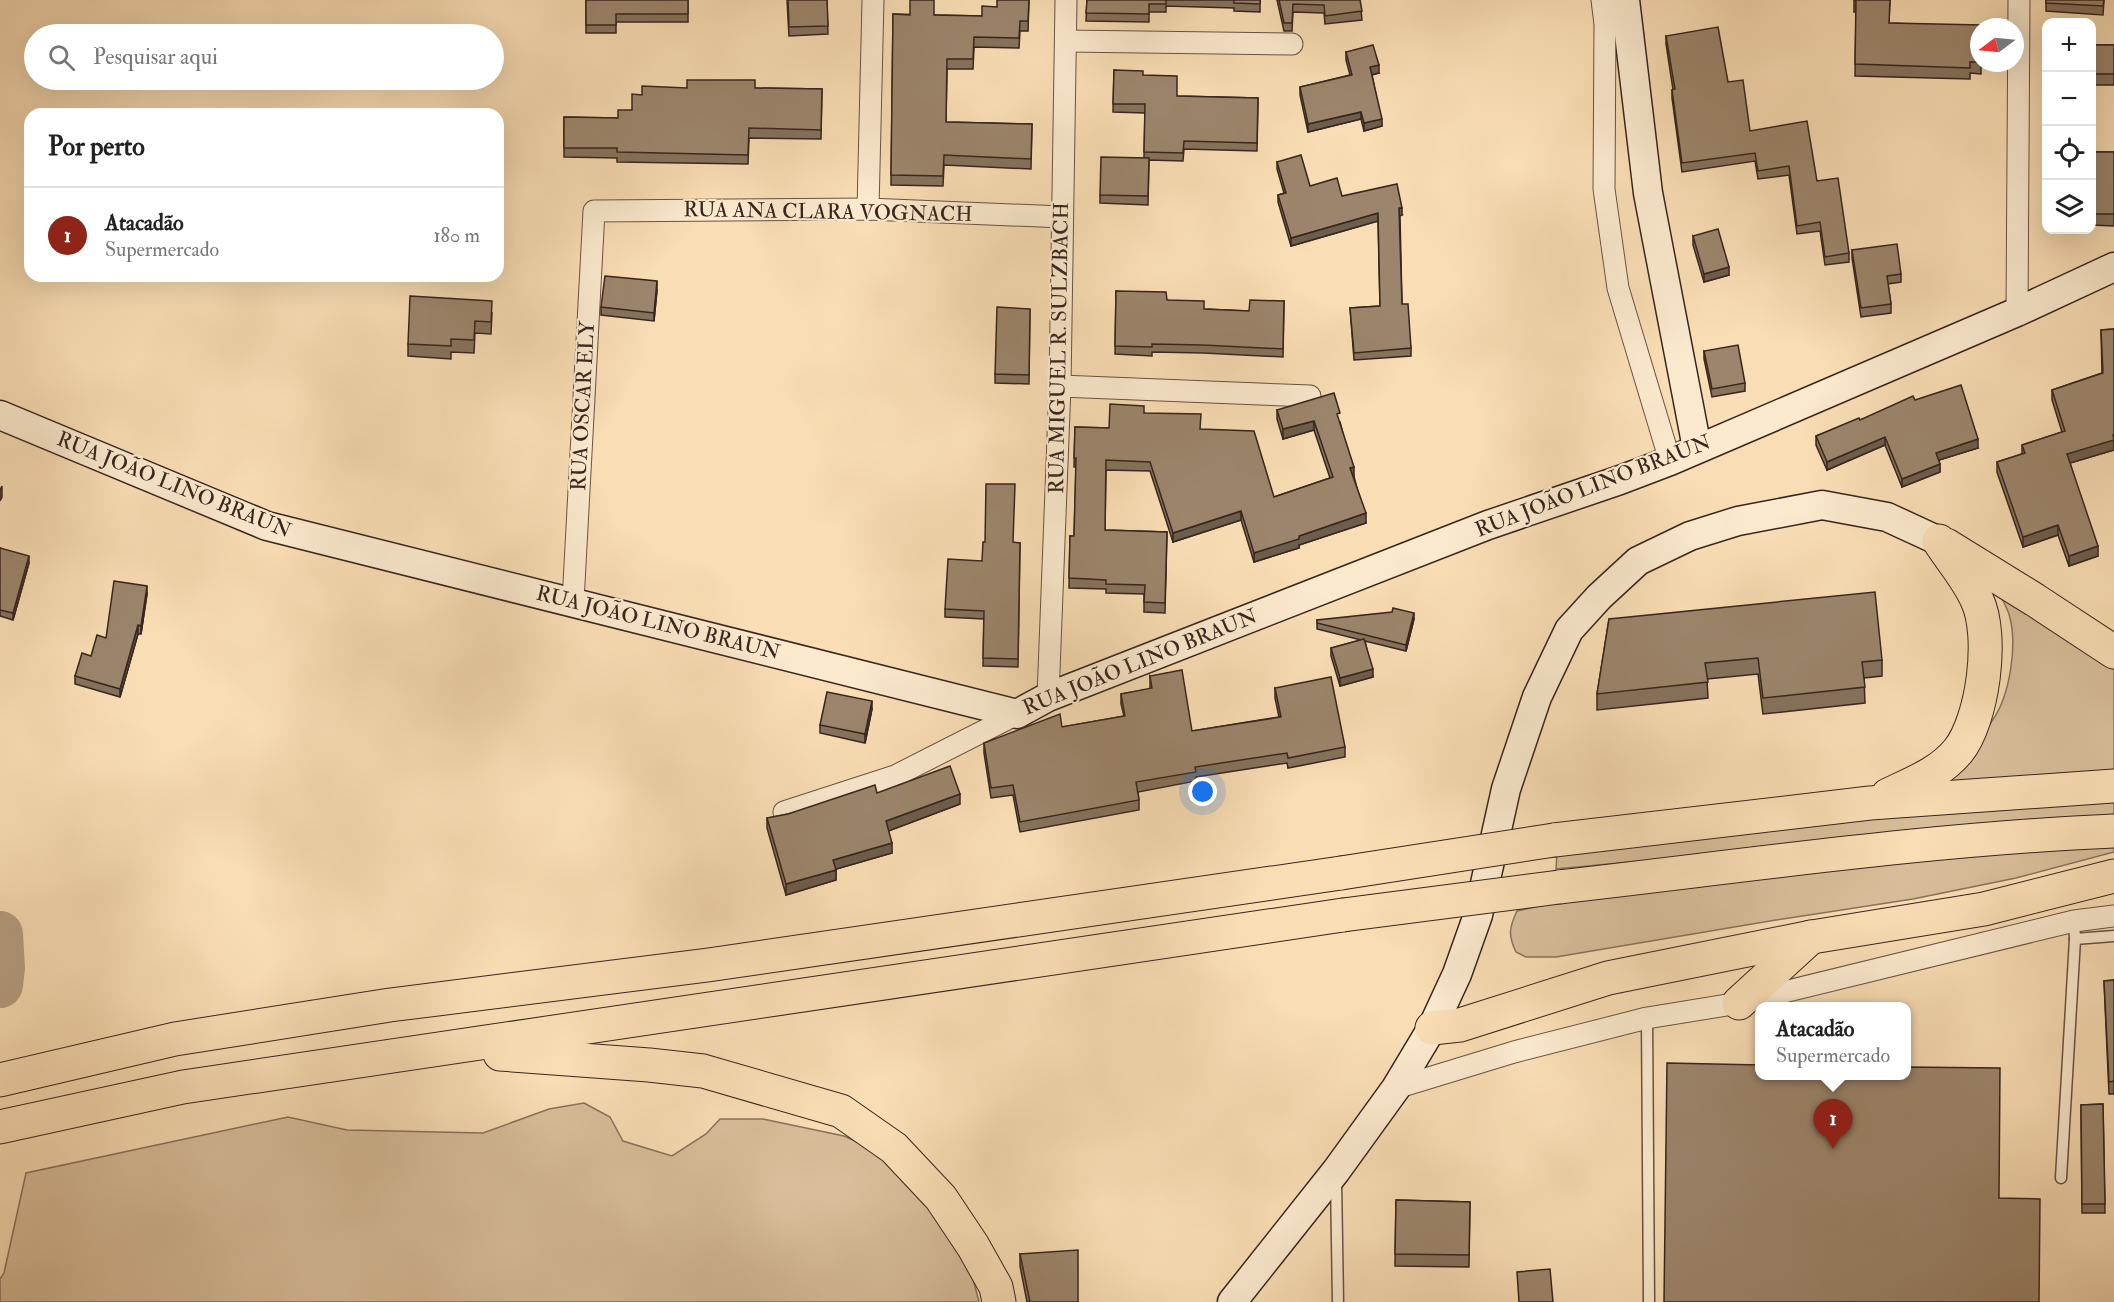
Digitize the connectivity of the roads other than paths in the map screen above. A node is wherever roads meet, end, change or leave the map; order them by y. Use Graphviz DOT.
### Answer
graph roads {
  1 [pos="873,0"];
  2 [pos="1066,0"];
  3 [pos="1602,0"];
  4 [pos="1625,0"];
  5 [pos="2019,0"];
  6 [pos="1066,41"];
  7 [pos="1292,44"];
  8 [pos="868,209"];
  9 [pos="594,211"];
  10 [pos="1062,217"];
  11 [pos="2114,267"];
  12 [pos="2017,312"];
  13 [pos="1060,386"];
  14 [pos="1310,396"];
  15 [pos="0,415"];
  16 [pos="1697,448"];
  17 [pos="1670,460"];
  18 [pos="1939,541"];
  19 [pos="573,602"];
  20 [pos="2114,652"];
  21 [pos="1048,697"];
  22 [pos="1017,714"];
  23 [pos="2114,786"];
  24 [pos="1870,803"];
  25 [pos="784,812"];
  26 [pos="2114,831"];
  27 [pos="2114,876"];
  28 [pos="2114,916"];
  29 [pos="2074,930"];
  30 [pos="2114,936"];
  31 [pos="1812,937"];
  32 [pos="1739,1003"];
  33 [pos="1647,1018"];
  34 [pos="1432,1028"];
  35 [pos="445,1050"];
  36 [pos="0,1080"];
  37 [pos="1396,1088"];
  38 [pos="0,1127"];
  39 [pos="1336,1171"];
  40 [pos="2061,1178"];
  41 [pos="999,1302"];
  42 [pos="1232,1302"];
  43 [pos="1338,1302"];
  44 [pos="1649,1302"];
  1 -- 8 [label="street"];
  2 -- 6 [label="street, RUA MIGUEL R. SULZBACH"];
  3 -- 17 [label="street"];
  4 -- 16 [label="street"];
  5 -- 12 [label="street"];
  6 -- 7 [label="street"];
  6 -- 10 [label="street, RUA MIGUEL R. SULZBACH"];
  8 -- 9 [label="street, RUA ANA CLARA VOGNACH"];
  8 -- 10 [label="street, RUA ANA CLARA VOGNACH"];
  9 -- 19 [label="street, RUA OSCAR ELY"];
  10 -- 13 [label="street, RUA MIGUEL R. SULZBACH"];
  11 -- 12 [label="street, RUA JOÃO LINO BRAUN"];
  12 -- 16 [label="street, RUA JOÃO LINO BRAUN"];
  13 -- 14 [label="street"];
  13 -- 21 [label="street, RUA MIGUEL R. SULZBACH"];
  15 -- 19 [label="street, RUA JOÃO LINO BRAUN"];
  16 -- 17 [label="street, RUA JOÃO LINO BRAUN"];
  17 -- 21 [label="street, RUA JOÃO LINO BRAUN"];
  18 -- 20 [label="highway"];
  18 -- 24 [label="highway"];
  18 -- 34 [label="street"];
  19 -- 22 [label="street, RUA JOÃO LINO BRAUN"];
  21 -- 22 [label="street, RUA JOÃO LINO BRAUN"];
  22 -- 25 [label="street"];
  23 -- 24 [label="highway"];
  24 -- 36 [label="highway, bridge"];
  26 -- 35 [label="highway, bridge"];
  27 -- 31 [label="highway"];
  28 -- 29 [label="street"];
  29 -- 30 [label="lane"];
  29 -- 32 [label="street"];
  29 -- 40 [label="lane"];
  31 -- 32 [label="highway"];
  31 -- 34 [label="highway"];
  32 -- 33 [label="street"];
  33 -- 37 [label="street"];
  33 -- 44 [label="lane"];
  34 -- 37 [label="street"];
  35 -- 38 [label="highway"];
  35 -- 41 [label="highway"];
  37 -- 39 [label="street"];
  39 -- 42 [label="street"];
  39 -- 43 [label="lane"];
}
